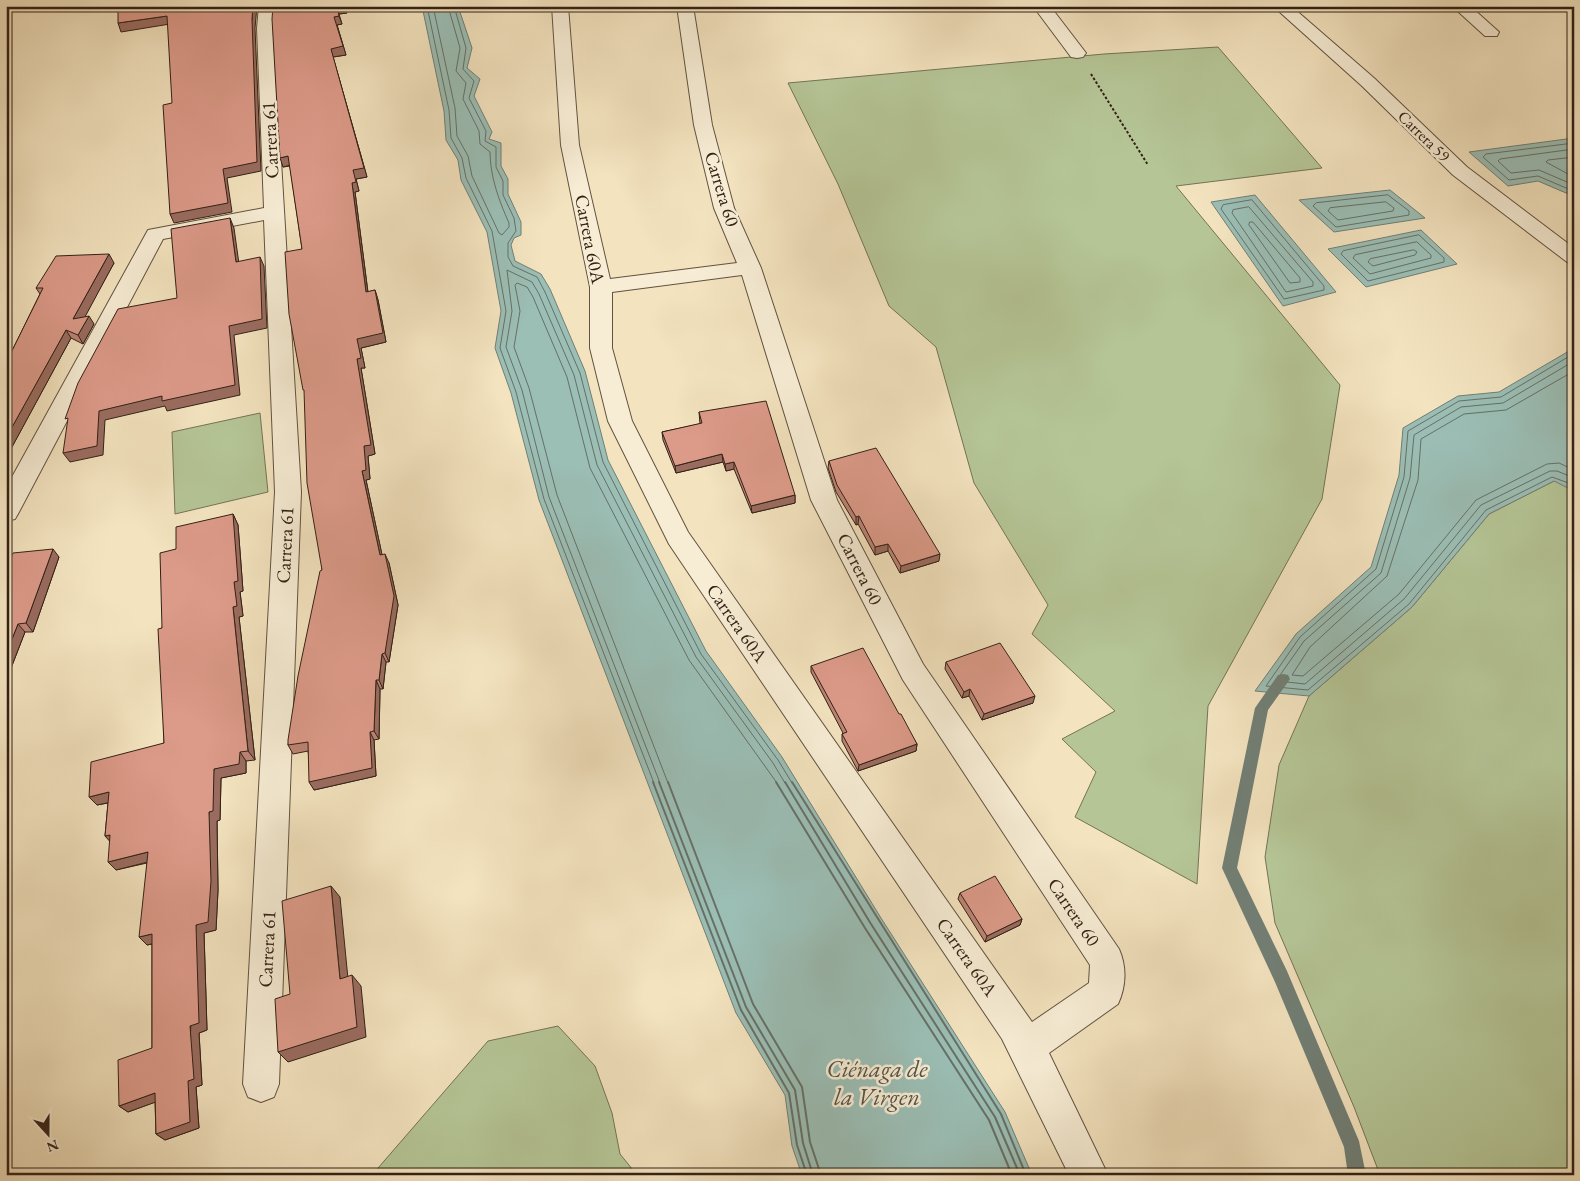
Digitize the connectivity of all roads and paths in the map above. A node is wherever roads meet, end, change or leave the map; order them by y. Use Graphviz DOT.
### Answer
graph roads {
  1 [pos="267,6"];
  2 [pos="560,6"];
  3 [pos="685,6"];
  4 [pos="1041,6"];
  5 [pos="1281,6"];
  6 [pos="1460,6"];
  7 [pos="1491,32"];
  8 [pos="1077,53"];
  9 [pos="1148,166"];
  10 [pos="274,212"];
  11 [pos="1574,258"];
  12 [pos="750,268"];
  13 [pos="601,288"];
  14 [pos="6,512"];
  15 [pos="1027,1047"];
  16 [pos="261,1084"];
  17 [pos="1089,1175"];
  1 -- 10 [label="street, Carrera 61"];
  2 -- 13 [label="street, Carrera 60A"];
  3 -- 12 [label="street, Carrera 60"];
  4 -- 8 [label="street"];
  5 -- 11 [label="street, Carrera 59"];
  6 -- 7 [label="street"];
  8 -- 9 [label="path"];
  10 -- 14 [label="street"];
  10 -- 16 [label="street, Carrera 61"];
  12 -- 13 [label="street"];
  12 -- 15 [label="street, Carrera 60"];
  13 -- 15 [label="street, Carrera 60A"];
  15 -- 17 [label="street, Carrera 60A"];
}
